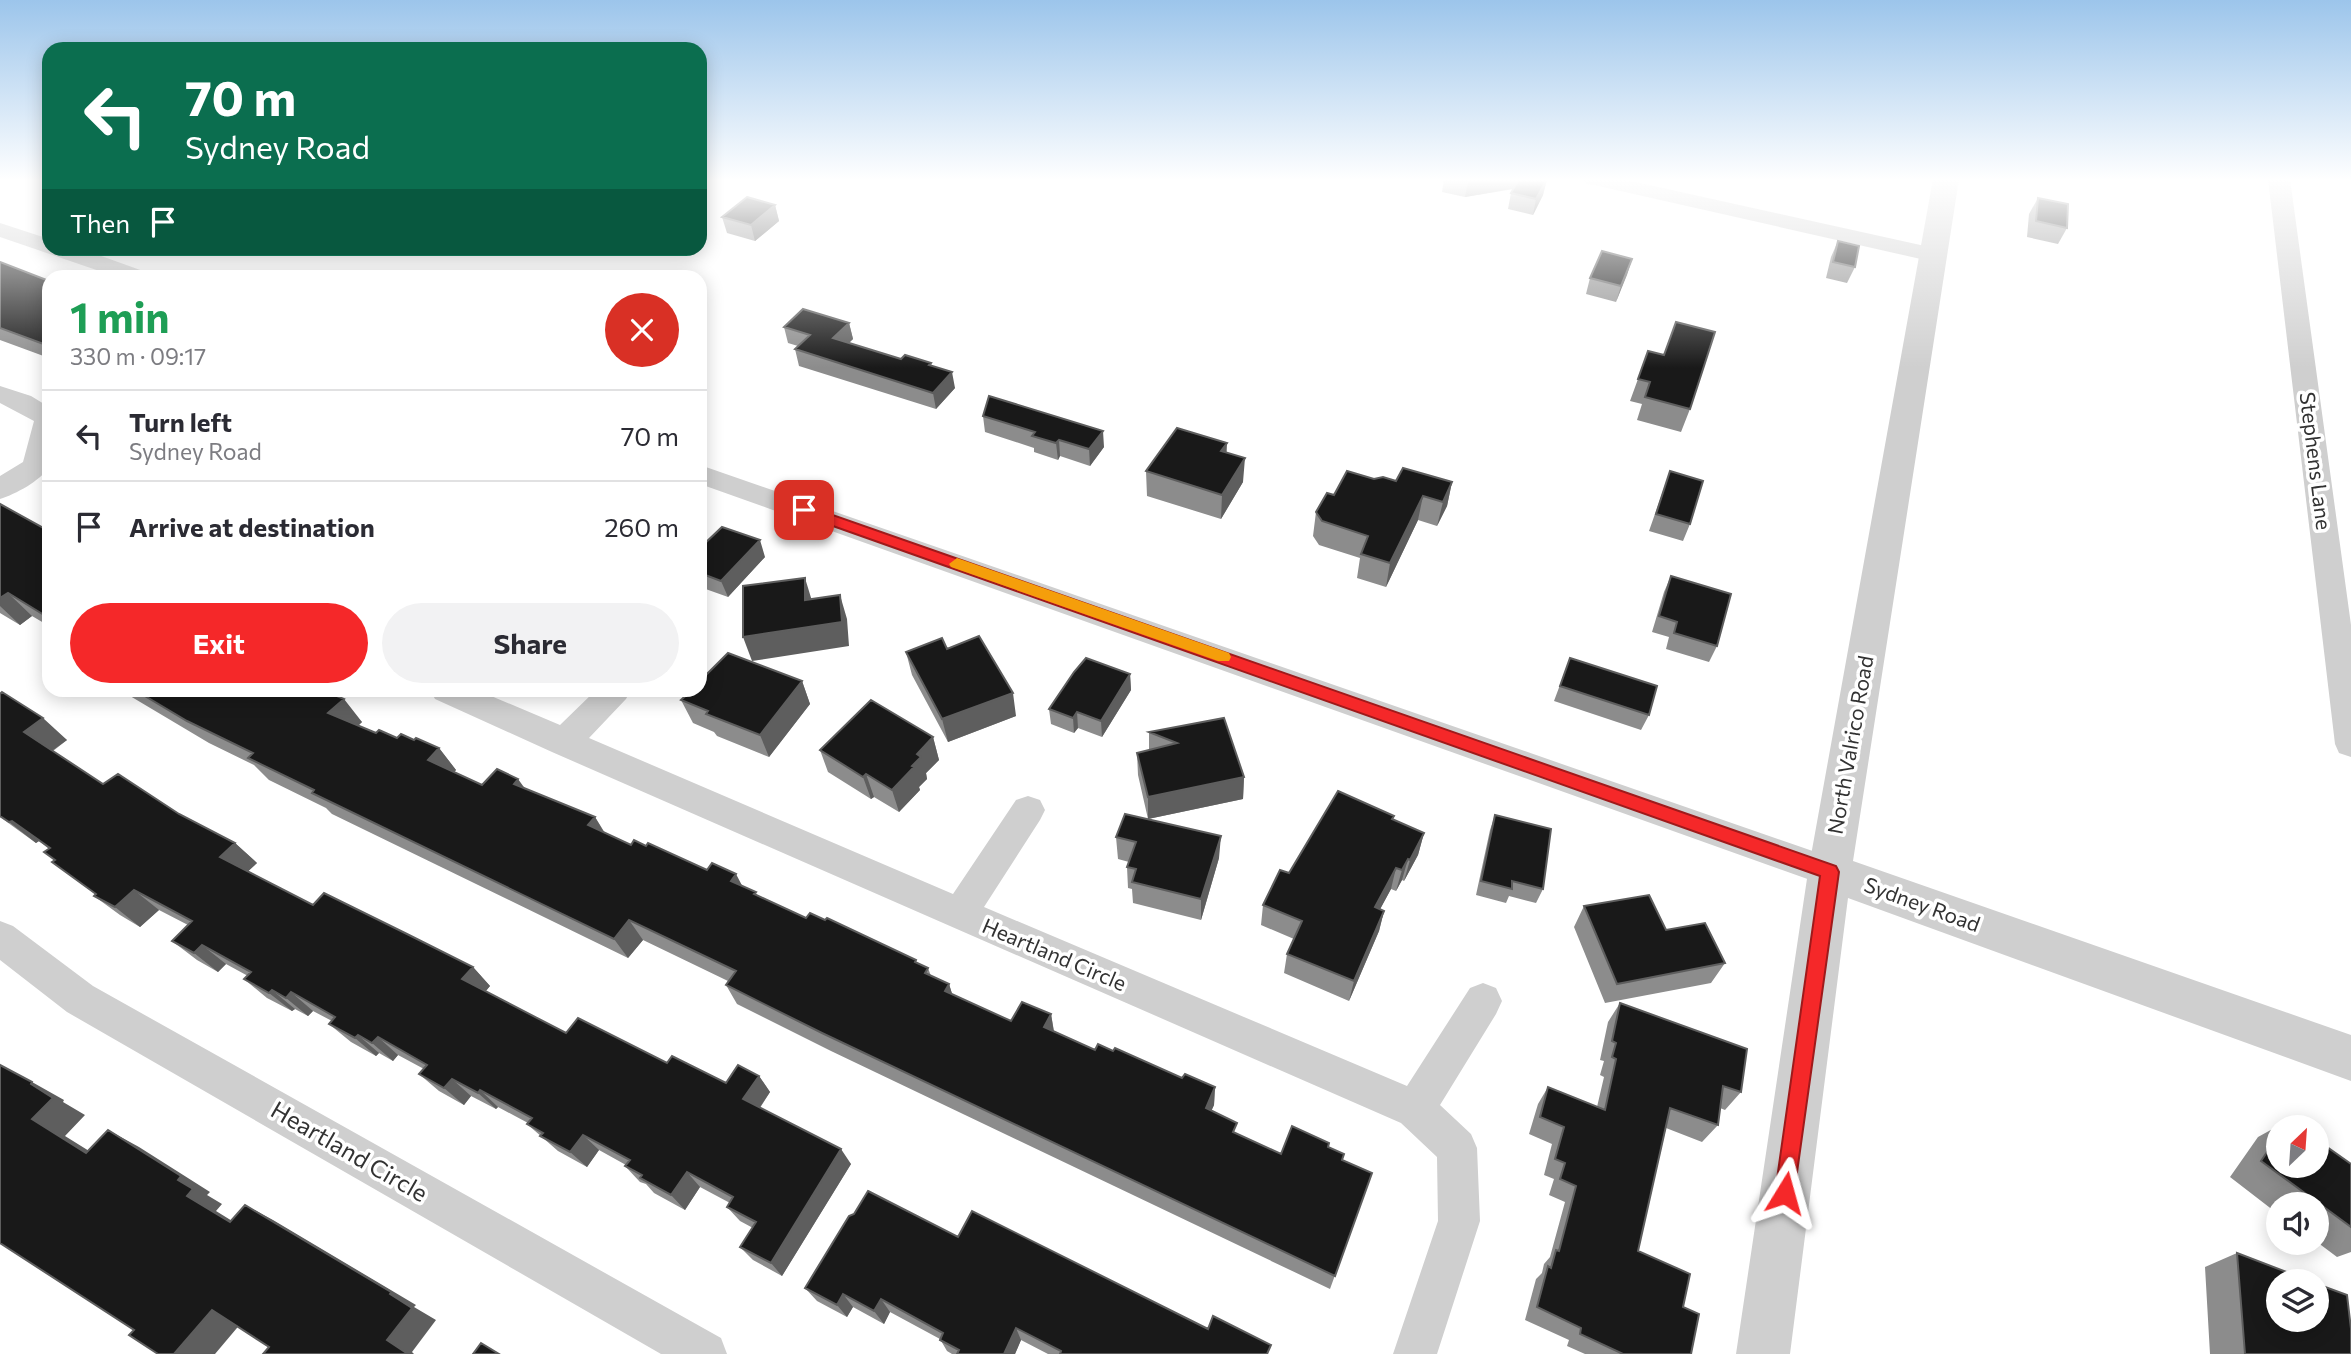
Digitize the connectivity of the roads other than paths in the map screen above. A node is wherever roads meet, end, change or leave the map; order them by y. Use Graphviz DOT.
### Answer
graph roads {
  1 [pos="1877,242"];
  2 [pos="1936,242"];
  3 [pos="2286,242"];
  4 [pos="1934,255"];
  5 [pos="78,256"];
  6 [pos="118,270"];
  7 [pos="0,394"];
  8 [pos="42,414"];
  9 [pos="42,471"];
  10 [pos="707,476"];
  11 [pos="0,489"];
  12 [pos="462,697"];
  13 [pos="608,697"];
  14 [pos="564,743"];
  15 [pos="2351,744"];
  16 [pos="1028,810"];
  17 [pos="1830,872"];
  18 [pos="960,914"];
  19 [pos="0,938"];
  20 [pos="1483,1001"];
  21 [pos="2351,1058"];
  22 [pos="1415,1109"];
  23 [pos="705,1354"];
  24 [pos="1415,1354"];
  25 [pos="1763,1354"];
  1 -- 4 [label="street"];
  2 -- 4 [label="street, North Valrico Road"];
  3 -- 15 [label="street, Stephens Lane"];
  4 -- 17 [label="street, North Valrico Road"];
  5 -- 6 [label="street"];
  7 -- 8 [label="street"];
  9 -- 11 [label="street"];
  10 -- 17 [label="street, Sydney Road"];
  12 -- 14 [label="street, Heartland Circle"];
  13 -- 14 [label="street"];
  14 -- 18 [label="street, Heartland Circle"];
  16 -- 18 [label="street"];
  17 -- 21 [label="street, Sydney Road"];
  17 -- 25 [label="street, North Valrico Road"];
  18 -- 22 [label="street, Heartland Circle"];
  19 -- 23 [label="street, Heartland Circle"];
  20 -- 22 [label="street"];
  22 -- 24 [label="street, Heartland Circle"];
}
